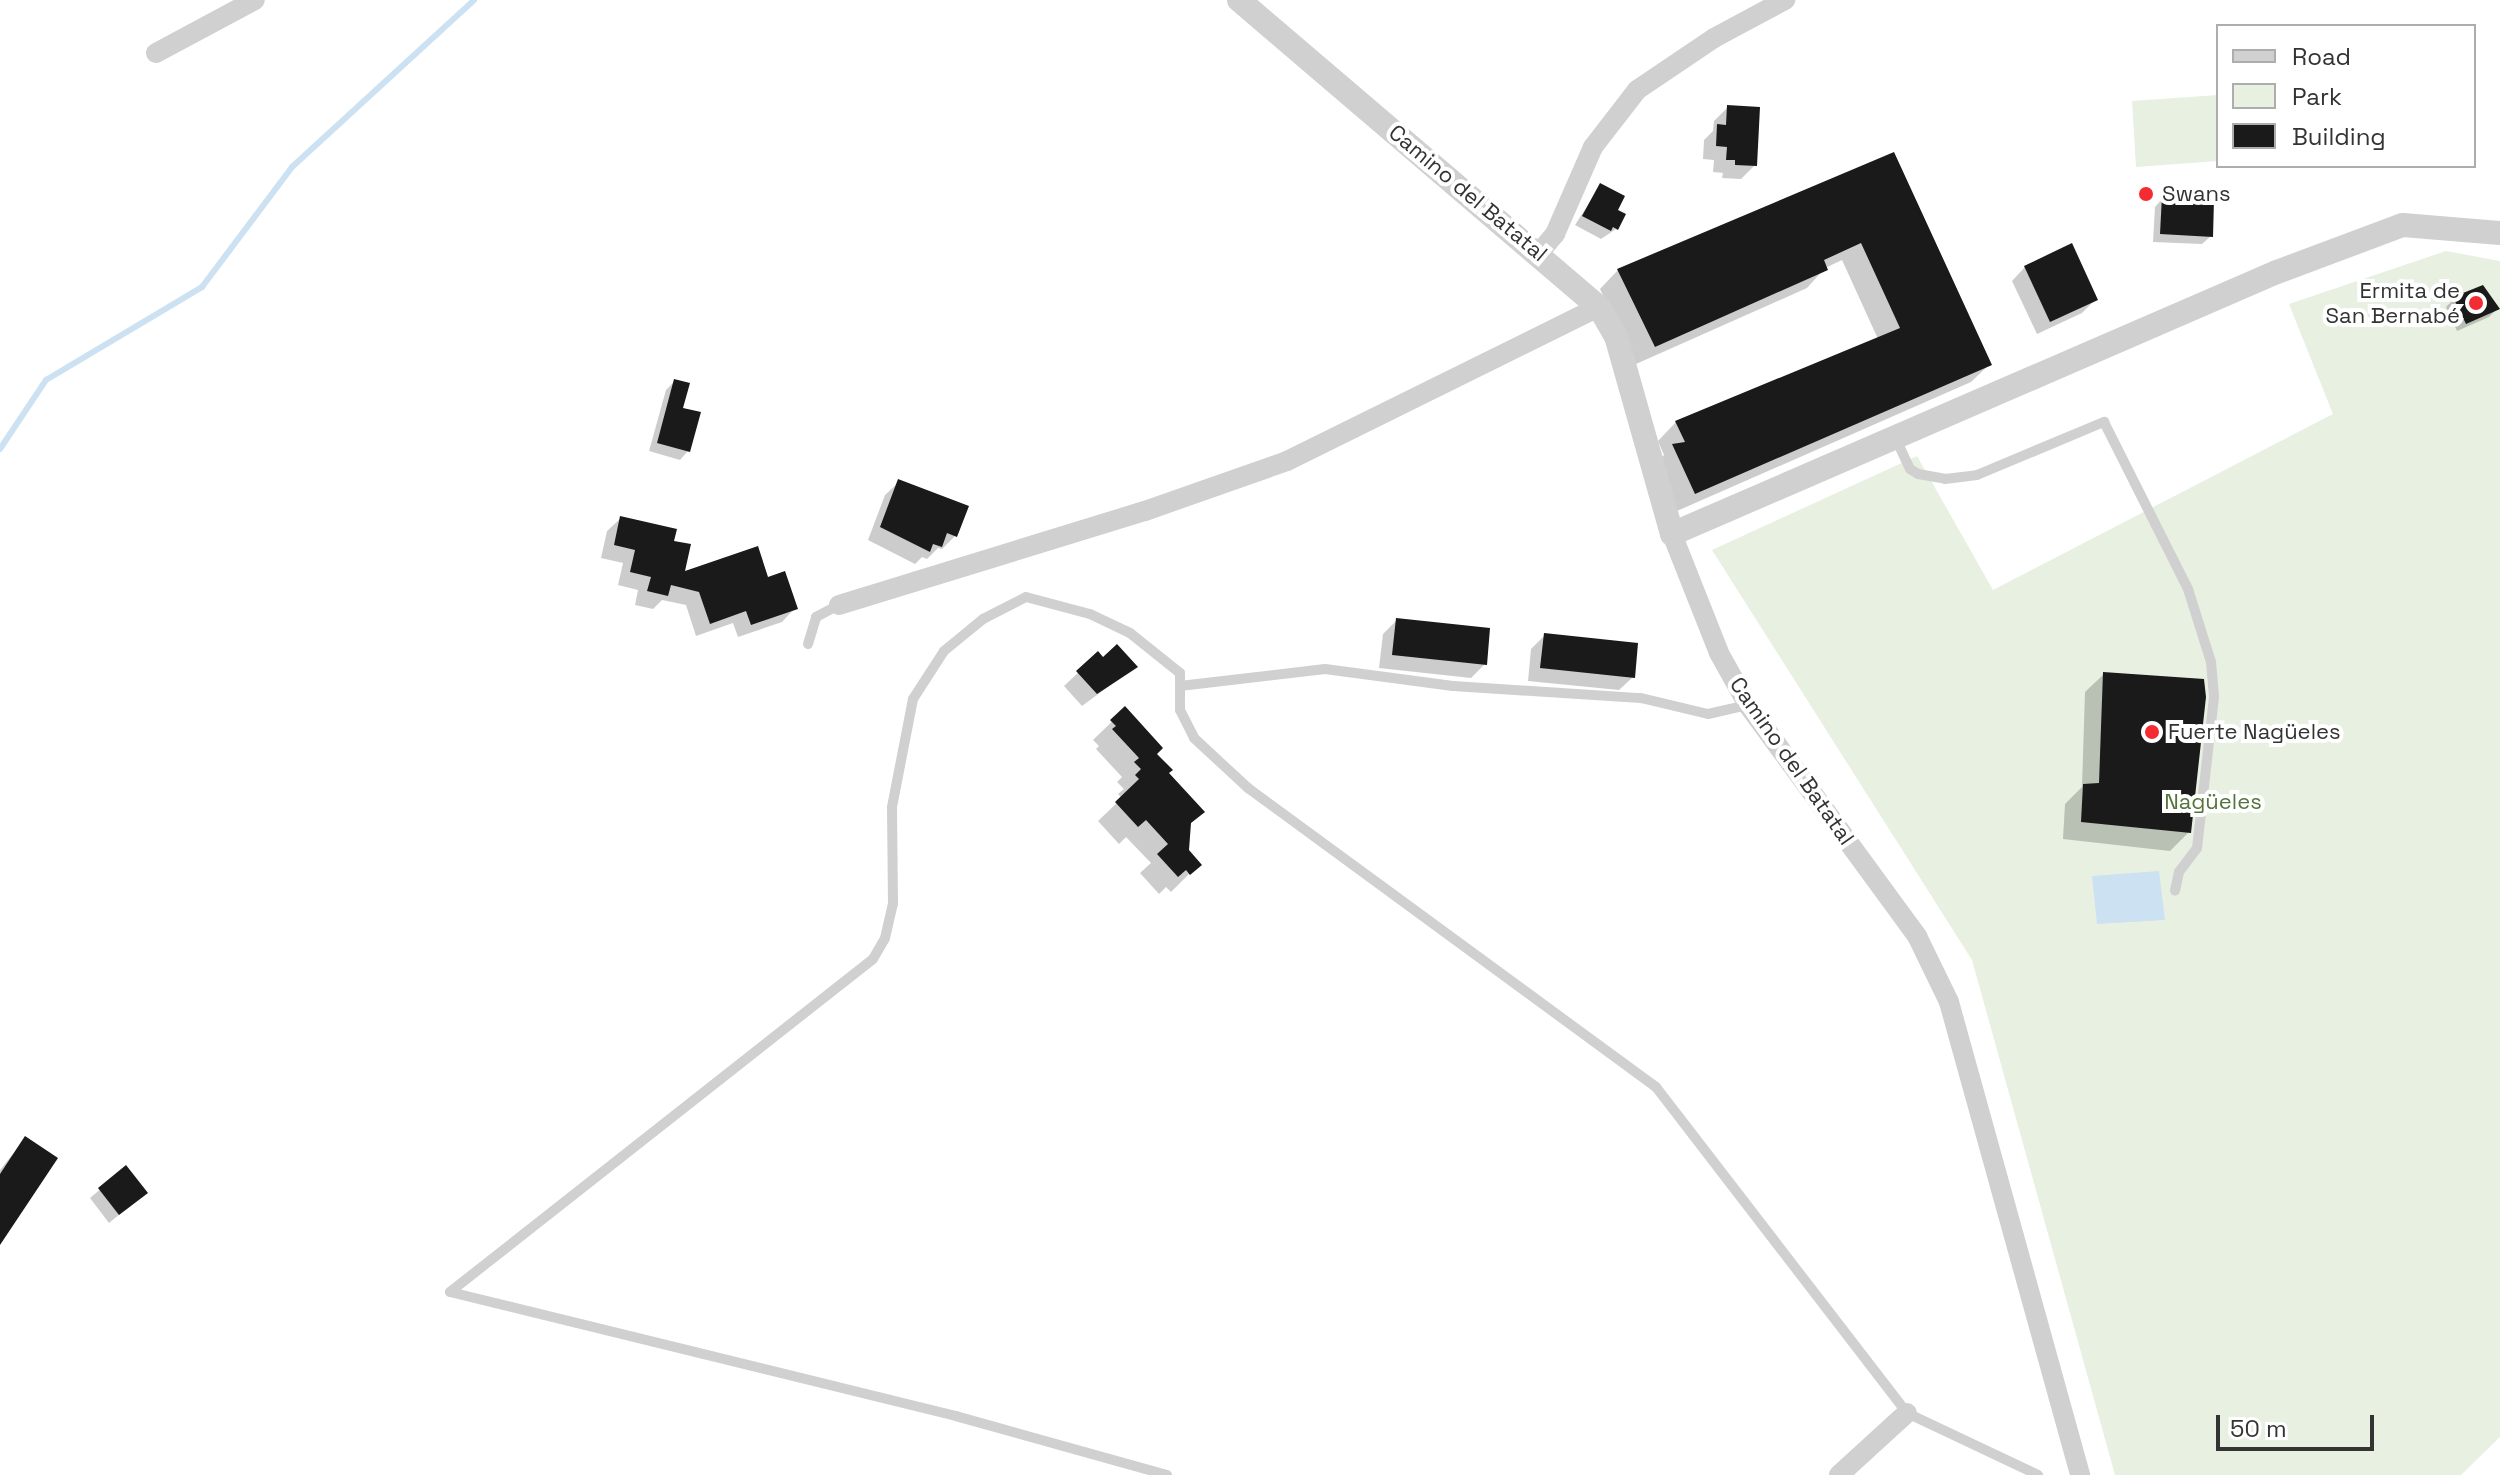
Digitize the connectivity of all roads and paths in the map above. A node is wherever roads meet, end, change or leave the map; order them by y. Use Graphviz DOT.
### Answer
graph roads {
  1 [pos="255,0"];
  2 [pos="1239,0"];
  3 [pos="1785,0"];
  4 [pos="156,53"];
  5 [pos="2500,233"];
  6 [pos="1539,253"];
  7 [pos="1599,307"];
  8 [pos="1895,437"];
  9 [pos="1672,534"];
  10 [pos="839,605"];
  11 [pos="808,644"];
  12 [pos="1180,686"];
  13 [pos="1748,705"];
  14 [pos="2175,891"];
  15 [pos="1907,1413"];
  16 [pos="1167,1475"];
  17 [pos="1839,1475"];
  18 [pos="2038,1475"];
  19 [pos="2080,1475"];
  1 -- 4 [label="street"];
  2 -- 6 [label="street, Camino del Batatal"];
  3 -- 6 [label="street"];
  5 -- 8 [label="street"];
  6 -- 7 [label="street, Camino del Batatal"];
  7 -- 9 [label="street, Camino del Batatal"];
  7 -- 10 [label="street"];
  8 -- 9 [label="street"];
  8 -- 14 [label="lane"];
  9 -- 13 [label="street, Camino del Batatal"];
  10 -- 11 [label="lane"];
  12 -- 13 [label="lane"];
  12 -- 15 [label="lane"];
  12 -- 16 [label="lane"];
  13 -- 19 [label="street, Camino del Batatal"];
  15 -- 17 [label="street"];
  15 -- 18 [label="lane"];
}
